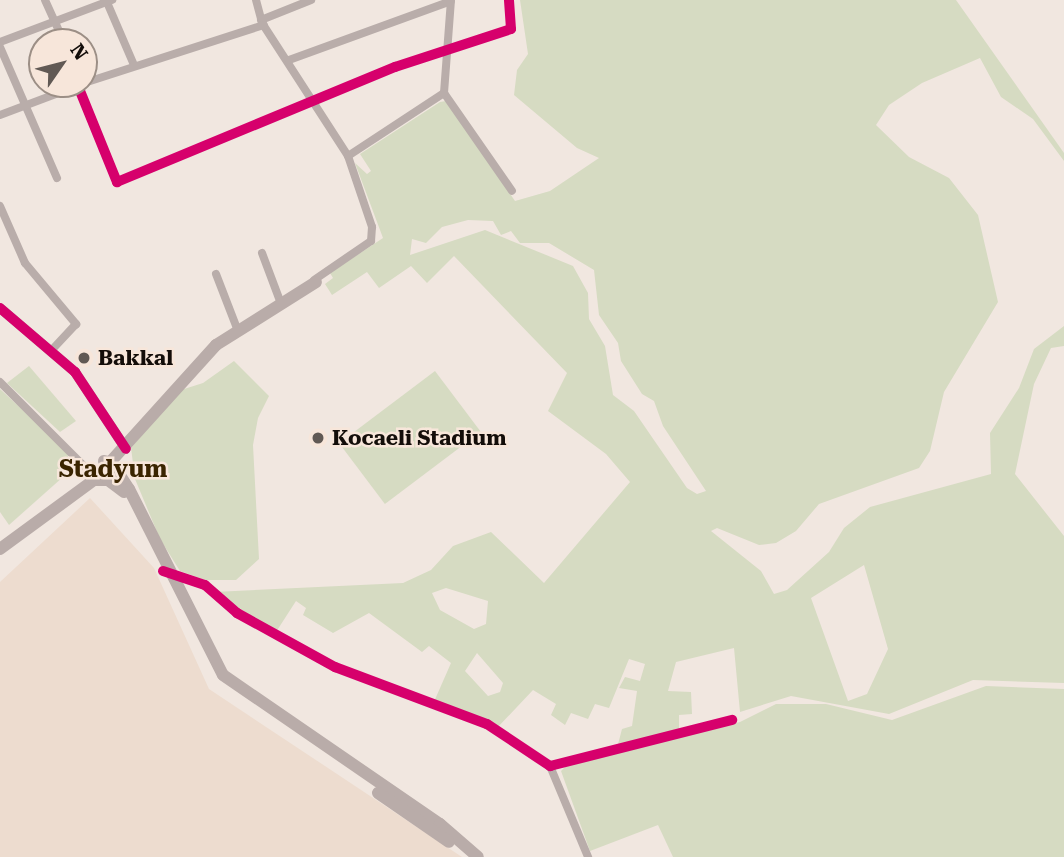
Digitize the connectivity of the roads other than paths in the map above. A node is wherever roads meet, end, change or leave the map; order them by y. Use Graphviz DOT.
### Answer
graph roads {
  1 [pos="45,0"];
  2 [pos="256,0"];
  3 [pos="311,0"];
  4 [pos="509,0"];
  5 [pos="108,1"];
  6 [pos="452,1"];
  7 [pos="55,21"];
  8 [pos="262,23"];
  9 [pos="58,28"];
  10 [pos="0,44"];
  11 [pos="451,48"];
  12 [pos="289,60"];
  13 [pos="134,65"];
  14 [pos="98,78"];
  15 [pos="444,93"];
  16 [pos="43,98"];
  17 [pos="86,98"];
  18 [pos="318,103"];
  19 [pos="27,104"];
  20 [pos="0,115"];
  21 [pos="348,156"];
  22 [pos="57,178"];
  23 [pos="512,191"];
  24 [pos="0,206"];
  25 [pos="262,253"];
  26 [pos="216,274"];
  27 [pos="315,281"];
  28 [pos="280,301"];
  29 [pos="0,308"];
  30 [pos="237,329"];
  31 [pos="53,349"];
  32 [pos="0,382"];
  33 [pos="125,446"];
  34 [pos="108,461"];
  35 [pos="92,477"];
  36 [pos="126,490"];
  37 [pos="59,501"];
  38 [pos="0,540"];
  39 [pos="0,549"];
  40 [pos="167,571"];
  41 [pos="732,720"];
  42 [pos="550,766"];
  43 [pos="468,857"];
  44 [pos="478,857"];
  45 [pos="588,857"];
  1 -- 7 [label="street"];
  2 -- 8 [label="street"];
  3 -- 8 [label="street"];
  4 -- 11 [label="street"];
  5 -- 7 [label="street"];
  5 -- 13 [label="street"];
  6 -- 11 [label="street"];
  6 -- 12 [label="street"];
  7 -- 9 [label="street"];
  7 -- 10 [label="street"];
  8 -- 12 [label="street"];
  8 -- 13 [label="street"];
  10 -- 19 [label="street"];
  11 -- 15 [label="street"];
  11 -- 18 [label="street"];
  12 -- 18 [label="street"];
  13 -- 14 [label="street"];
  15 -- 21 [label="street"];
  15 -- 23 [label="street"];
  16 -- 19 [label="street"];
  17 -- 18 [label="street"];
  18 -- 21 [label="street"];
  19 -- 20 [label="street"];
  19 -- 22 [label="street"];
  21 -- 27 [label="street"];
  24 -- 31 [label="street"];
  25 -- 28 [label="street"];
  26 -- 30 [label="street"];
  27 -- 28 [label="main road"];
  27 -- 30 [label="main road"];
  28 -- 30 [label="main road"];
  29 -- 31 [label="street"];
  30 -- 33 [label="main road"];
  31 -- 33 [label="street"];
  32 -- 35 [label="street"];
  33 -- 34 [label="main road"];
  33 -- 36 [label="main road"];
  34 -- 35 [label="main road"];
  34 -- 36 [label="main road"];
  35 -- 36 [label="main road"];
  35 -- 37 [label="main road"];
  36 -- 40 [label="main road"];
  37 -- 38 [label="main road"];
  37 -- 39 [label="main road"];
  40 -- 42 [label="street"];
  40 -- 43 [label="main road"];
  40 -- 44 [label="main road"];
  41 -- 42 [label="street"];
  42 -- 45 [label="street"];
}
